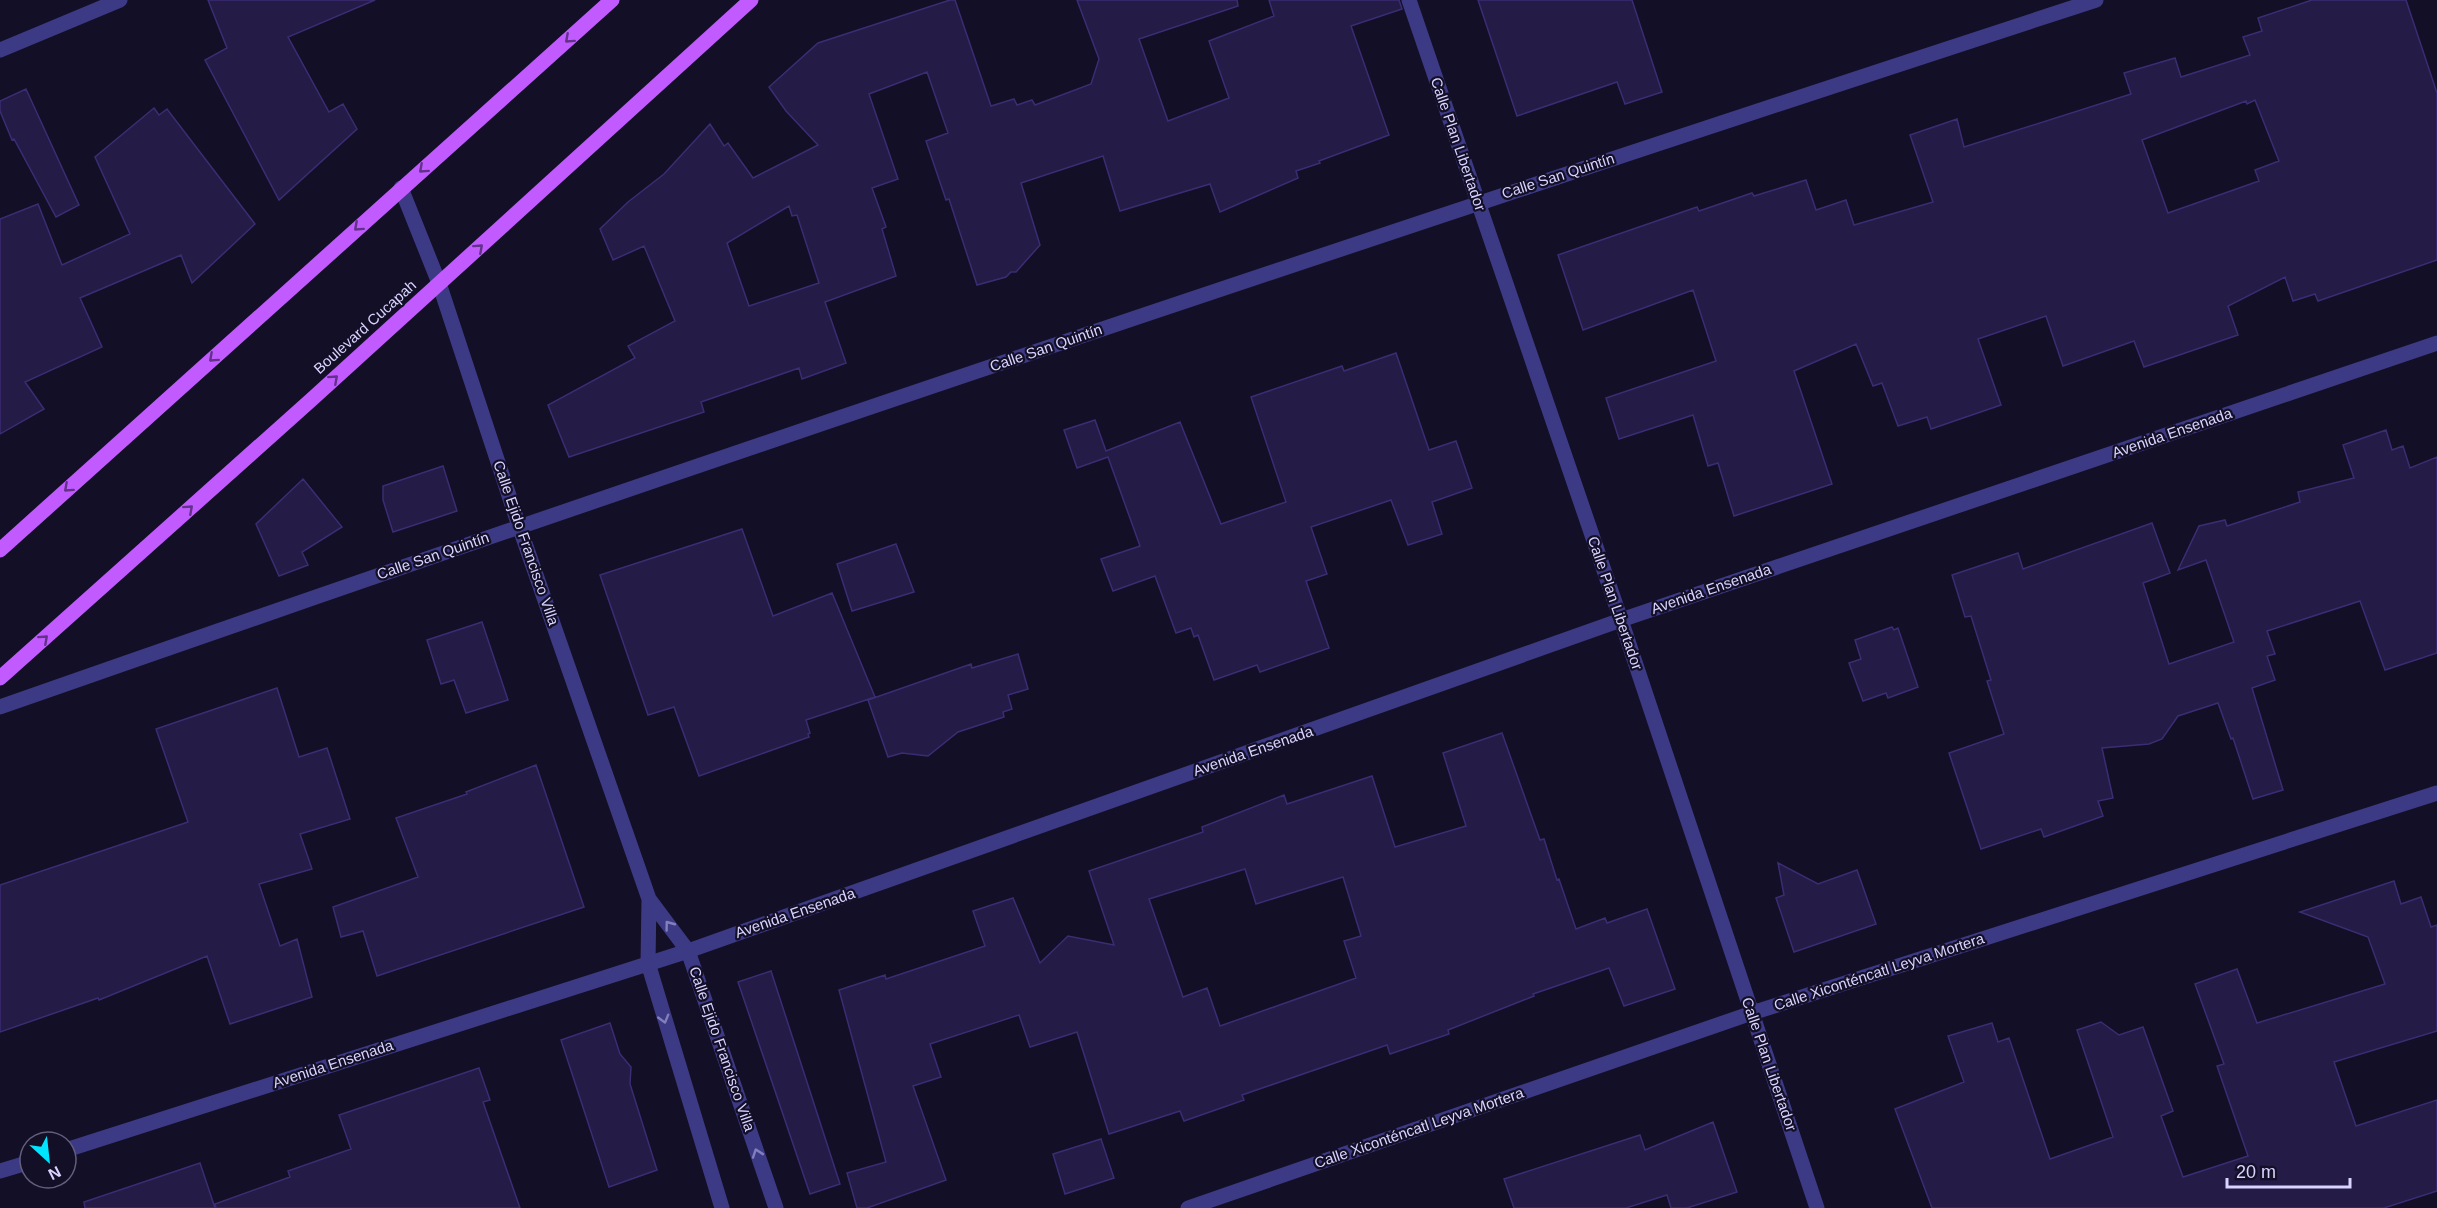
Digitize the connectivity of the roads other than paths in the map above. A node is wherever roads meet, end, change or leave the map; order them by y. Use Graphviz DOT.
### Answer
graph roads {
  1 [pos="120,0"];
  2 [pos="612,0"];
  3 [pos="762,0"];
  4 [pos="1409,0"];
  5 [pos="2096,0"];
  6 [pos="748,3"];
  7 [pos="0,50"];
  8 [pos="401,188"];
  9 [pos="1477,202"];
  10 [pos="439,284"];
  11 [pos="2437,343"];
  12 [pos="519,526"];
  13 [pos="0,550"];
  14 [pos="1621,620"];
  15 [pos="0,678"];
  16 [pos="0,707"];
  17 [pos="2437,793"];
  18 [pos="649,899"];
  19 [pos="688,951"];
  20 [pos="648,963"];
  21 [pos="1752,1013"];
  22 [pos="78,1146"];
  23 [pos="18,1165"];
  24 [pos="0,1171"];
  25 [pos="722,1208"];
  26 [pos="776,1208"];
  27 [pos="1188,1208"];
  28 [pos="1817,1208"];
  1 -- 7 [label="street"];
  2 -- 8 [label="main road, one-way"];
  3 -- 6 [label="street"];
  4 -- 9 [label="street, Calle Plan Libertador"];
  5 -- 9 [label="street, Calle San Quintín"];
  10 -- 6 [label="main road, Boulevard Cucapah, one-way"];
  8 -- 10 [label="street, Calle Ejido Francisco Villa"];
  8 -- 13 [label="main road, one-way"];
  9 -- 12 [label="street, Calle San Quintín"];
  9 -- 14 [label="street, Calle Plan Libertador"];
  10 -- 12 [label="street, Calle Ejido Francisco Villa"];
  15 -- 10 [label="main road, Boulevard Cucapah, one-way"];
  11 -- 14 [label="street, Avenida Ensenada"];
  12 -- 16 [label="street, Calle San Quintín"];
  12 -- 18 [label="street, Calle Ejido Francisco Villa"];
  14 -- 19 [label="street, Avenida Ensenada"];
  14 -- 21 [label="street, Calle Plan Libertador"];
  17 -- 21 [label="street, Calle Xiconténcatl Leyva Mortera"];
  19 -- 18 [label="street, Calle Ejido Francisco Villa, one-way"];
  18 -- 20 [label="street, Calle Ejido Francisco Villa"];
  19 -- 20 [label="street, Avenida Ensenada"];
  26 -- 19 [label="street, Calle Ejido Francisco Villa, one-way"];
  20 -- 22 [label="street, Avenida Ensenada"];
  20 -- 25 [label="street, Calle Ejido Francisco Villa, one-way"];
  21 -- 27 [label="street, Calle Xiconténcatl Leyva Mortera"];
  21 -- 28 [label="street, Calle Plan Libertador"];
  23 -- 24 [label="street"];
}
